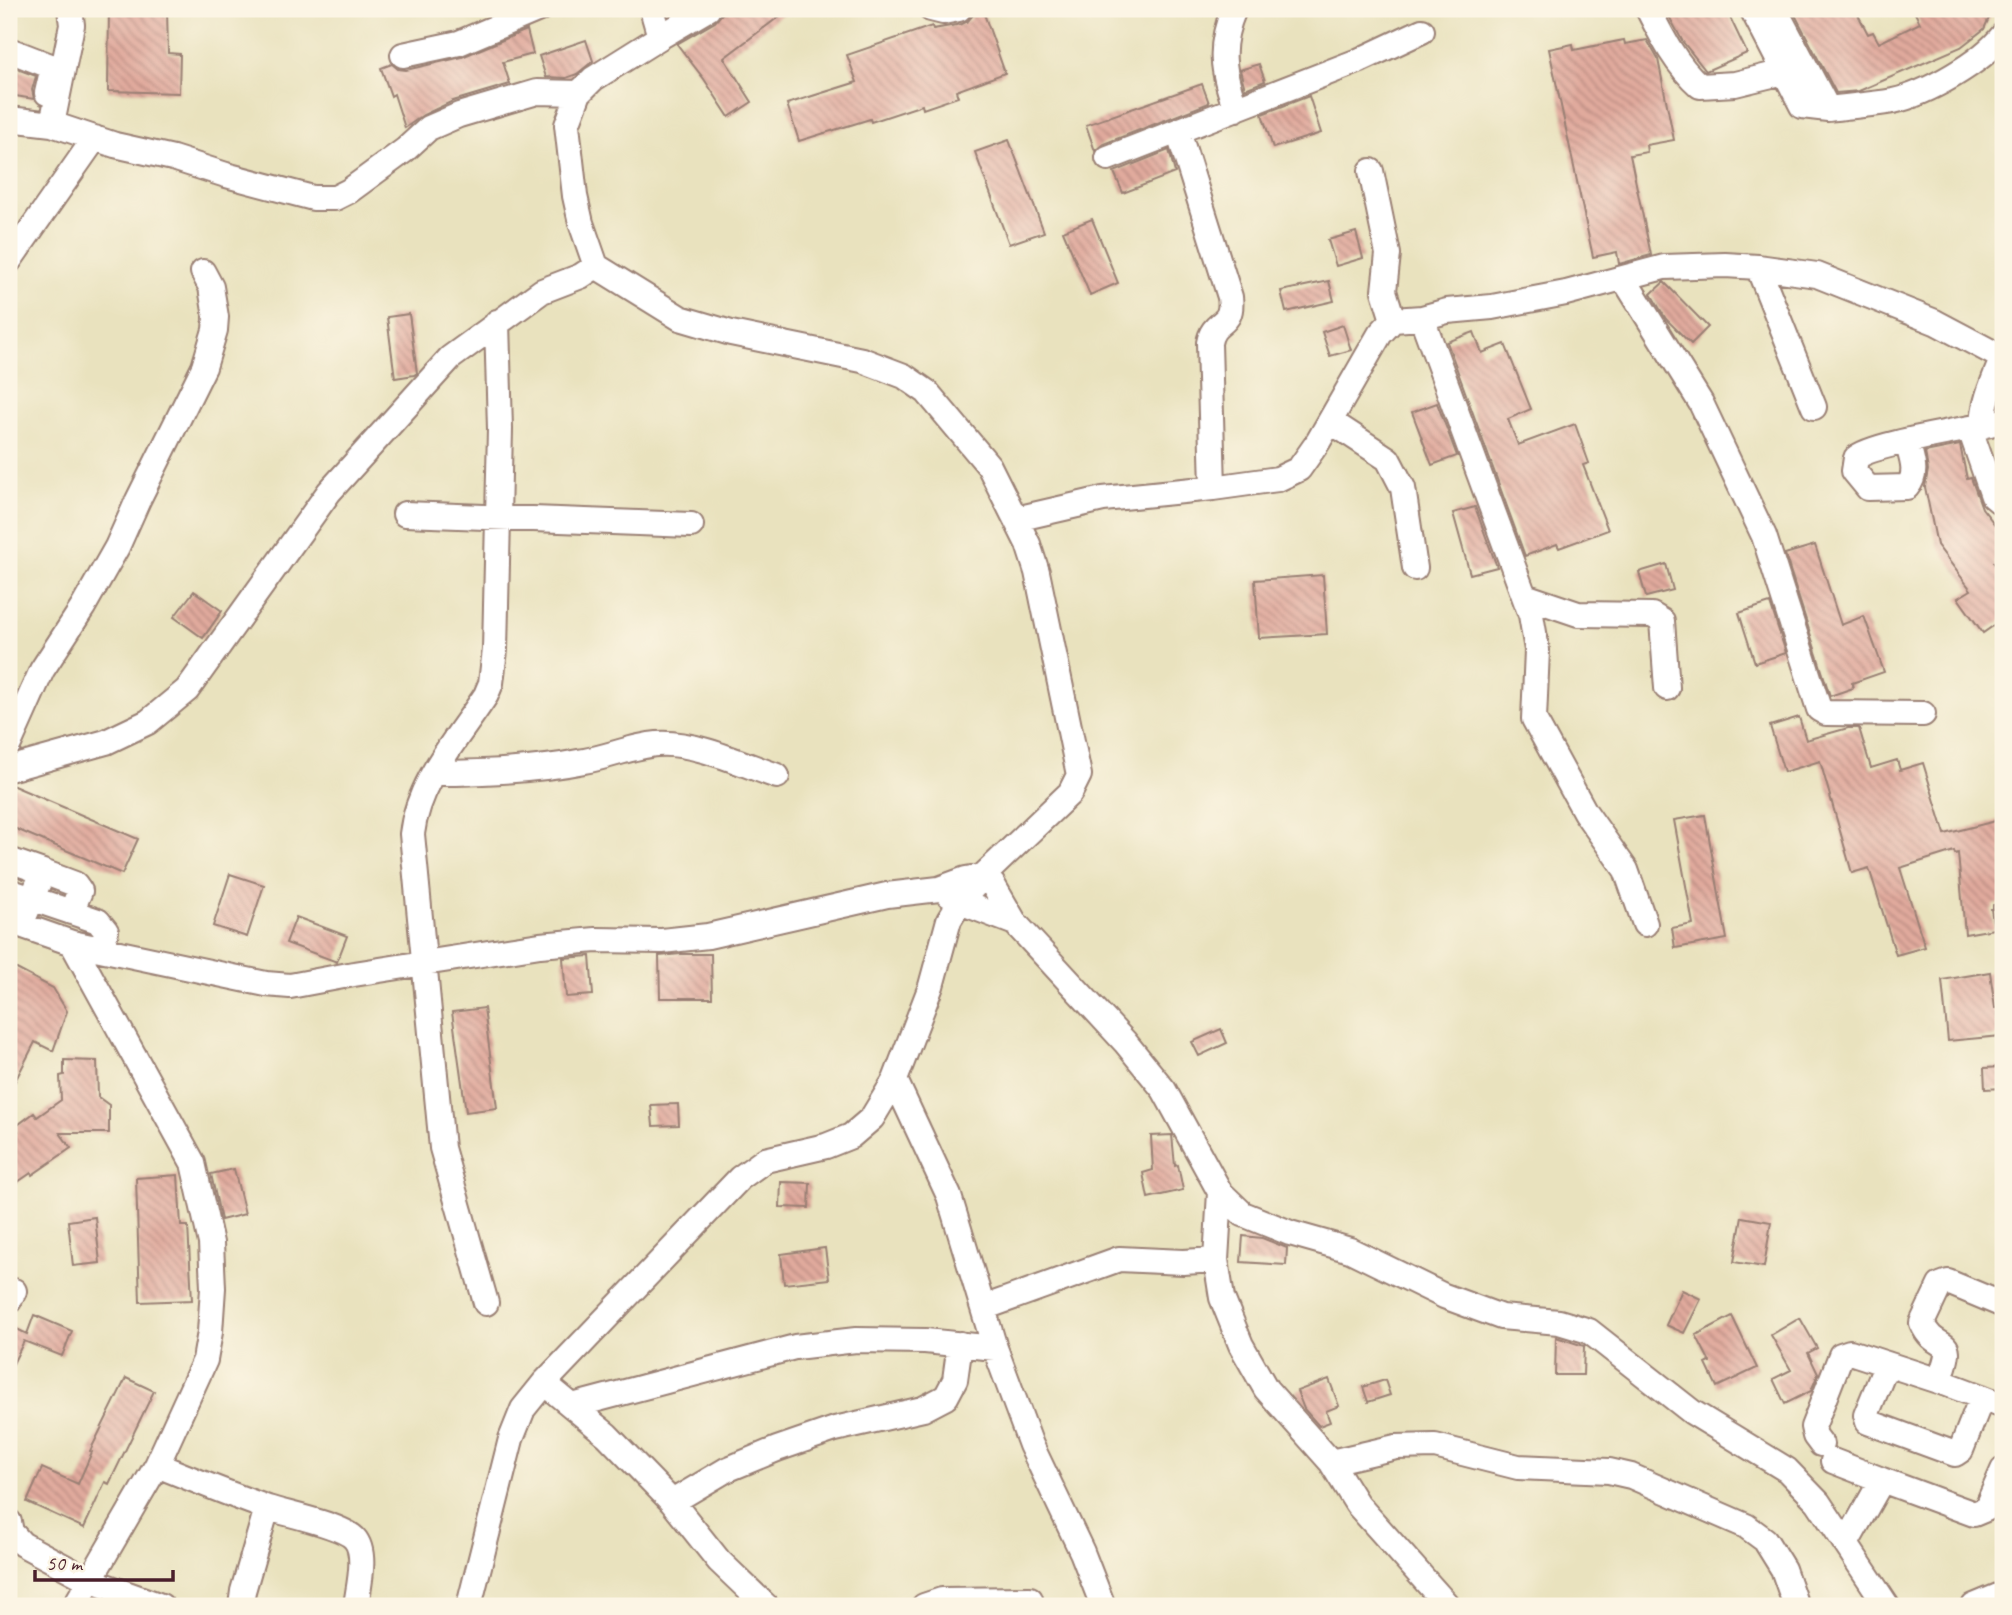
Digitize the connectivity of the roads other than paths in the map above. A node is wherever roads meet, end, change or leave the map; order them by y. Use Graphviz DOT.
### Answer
graph roads {
  1 [pos="70,9"];
  2 [pos="539,9"];
  3 [pos="652,9"];
  4 [pos="708,9"];
  5 [pos="931,9"];
  6 [pos="958,9"];
  7 [pos="1234,9"];
  8 [pos="1648,9"];
  9 [pos="1752,9"];
  10 [pos="1775,9"];
  11 [pos="1422,31"];
  12 [pos="2003,35"];
  13 [pos="660,37"];
  14 [pos="9,50"];
  15 [pos="403,55"];
  16 [pos="1784,72"];
  17 [pos="579,93"];
  18 [pos="9,107"];
  19 [pos="1828,108"];
  20 [pos="1236,110"];
  21 [pos="47,117"];
  22 [pos="9,119"];
  23 [pos="1178,131"];
  24 [pos="95,138"];
  25 [pos="1108,158"];
  26 [pos="1371,171"];
  27 [pos="9,261"];
  28 [pos="596,266"];
  29 [pos="1758,267"];
  30 [pos="204,272"];
  31 [pos="1624,279"];
  32 [pos="1422,317"];
  33 [pos="1393,320"];
  34 [pos="497,322"];
  35 [pos="2003,358"];
  36 [pos="1814,407"];
  37 [pos="1330,421"];
  38 [pos="1985,426"];
  39 [pos="1907,442"];
  40 [pos="1213,488"];
  41 [pos="2003,500"];
  42 [pos="405,514"];
  43 [pos="497,517"];
  44 [pos="1016,519"];
  45 [pos="691,525"];
  46 [pos="1415,568"];
  47 [pos="1525,596"];
  48 [pos="1667,688"];
  49 [pos="1923,714"];
  50 [pos="9,744"];
  51 [pos="9,769"];
  52 [pos="434,773"];
  53 [pos="776,776"];
  54 [pos="9,860"];
  55 [pos="43,872"];
  56 [pos="983,876"];
  57 [pos="9,891"];
  58 [pos="950,896"];
  59 [pos="32,899"];
  60 [pos="71,912"];
  61 [pos="15,923"];
  62 [pos="1015,923"];
  63 [pos="1646,925"];
  64 [pos="72,943"];
  65 [pos="102,949"];
  66 [pos="424,963"];
  67 [pos="895,1080"];
  68 [pos="1220,1192"];
  69 [pos="1216,1260"];
  70 [pos="486,1303"];
  71 [pos="2003,1305"];
  72 [pos="983,1308"];
  73 [pos="960,1344"];
  74 [pos="995,1348"];
  75 [pos="1887,1364"];
  76 [pos="1939,1381"];
  77 [pos="544,1383"];
  78 [pos="1992,1401"];
  79 [pos="572,1406"];
  80 [pos="1331,1462"];
  81 [pos="157,1465"];
  82 [pos="1882,1480"];
  83 [pos="2001,1480"];
  84 [pos="672,1502"];
  85 [pos="267,1508"];
  86 [pos="9,1522"];
  87 [pos="1847,1542"];
  88 [pos="89,1580"];
  89 [pos="2003,1594"];
  90 [pos="1030,1600"];
  91 [pos="75,1606"];
  92 [pos="161,1606"];
  93 [pos="241,1606"];
  94 [pos="356,1606"];
  95 [pos="468,1606"];
  96 [pos="766,1606"];
  97 [pos="924,1606"];
  98 [pos="1103,1606"];
  99 [pos="1448,1606"];
  100 [pos="1796,1606"];
  101 [pos="1887,1606"];
  102 [pos="1974,1606"];
  1 -- 21 [label="street"];
  2 -- 15 [label="street"];
  3 -- 13 [label="street"];
  4 -- 13 [label="street"];
  5 -- 6 [label="street"];
  7 -- 20 [label="street"];
  8 -- 16 [label="street"];
  9 -- 16 [label="street"];
  10 -- 19 [label="street"];
  11 -- 20 [label="street"];
  12 -- 19 [label="street"];
  13 -- 17 [label="street"];
  14 -- 21 [label="street"];
  16 -- 19 [label="street"];
  17 -- 24 [label="street"];
  17 -- 28 [label="street"];
  18 -- 21 [label="street"];
  20 -- 23 [label="street"];
  21 -- 22 [label="street"];
  21 -- 24 [label="street"];
  23 -- 25 [label="street"];
  23 -- 40 [label="street"];
  24 -- 27 [label="street"];
  26 -- 33 [label="street"];
  28 -- 34 [label="street"];
  28 -- 44 [label="street"];
  29 -- 31 [label="street"];
  29 -- 35 [label="street"];
  29 -- 36 [label="street"];
  30 -- 50 [label="street"];
  31 -- 32 [label="street"];
  31 -- 49 [label="street"];
  32 -- 33 [label="street"];
  32 -- 47 [label="street"];
  33 -- 37 [label="street"];
  34 -- 43 [label="street"];
  34 -- 51 [label="street"];
  35 -- 38 [label="street"];
  37 -- 40 [label="street"];
  37 -- 46 [label="street"];
  38 -- 39 [label="street"];
  38 -- 41 [label="street"];
  40 -- 44 [label="street"];
  42 -- 43 [label="street"];
  43 -- 45 [label="street"];
  43 -- 52 [label="street"];
  44 -- 56 [label="street"];
  47 -- 48 [label="street"];
  47 -- 63 [label="street"];
  52 -- 53 [label="street"];
  52 -- 66 [label="street"];
  54 -- 55 [label="street"];
  55 -- 59 [label="street"];
  55 -- 60 [label="street"];
  56 -- 58 [label="street"];
  56 -- 62 [label="street"];
  57 -- 59 [label="street"];
  58 -- 62 [label="street"];
  58 -- 66 [label="street"];
  58 -- 67 [label="street"];
  59 -- 60 [label="street"];
  59 -- 61 [label="street"];
  60 -- 65 [label="street"];
  61 -- 64 [label="street"];
  62 -- 68 [label="street"];
  64 -- 65 [label="street"];
  64 -- 81 [label="street"];
  65 -- 66 [label="street"];
  66 -- 70 [label="street"];
  67 -- 72 [label="street"];
  67 -- 77 [label="street"];
  68 -- 69 [label="street"];
  68 -- 87 [label="street"];
  69 -- 72 [label="street"];
  69 -- 80 [label="street"];
  71 -- 76 [label="street"];
  72 -- 74 [label="street"];
  73 -- 74 [label="street"];
  73 -- 79 [label="street"];
  73 -- 84 [label="street"];
  74 -- 98 [label="street"];
  75 -- 76 [label="street"];
  75 -- 78 [label="street"];
  75 -- 82 [label="street"];
  76 -- 78 [label="street"];
  77 -- 79 [label="street"];
  77 -- 95 [label="street"];
  79 -- 84 [label="street"];
  80 -- 99 [label="street"];
  80 -- 100 [label="street"];
  81 -- 85 [label="street"];
  81 -- 88 [label="street"];
  82 -- 83 [label="street"];
  82 -- 87 [label="street"];
  84 -- 96 [label="street"];
  85 -- 93 [label="street"];
  85 -- 94 [label="street"];
  86 -- 88 [label="street"];
  87 -- 101 [label="street"];
  88 -- 91 [label="street"];
  88 -- 92 [label="street"];
  89 -- 102 [label="street"];
  90 -- 97 [label="street"];
}
